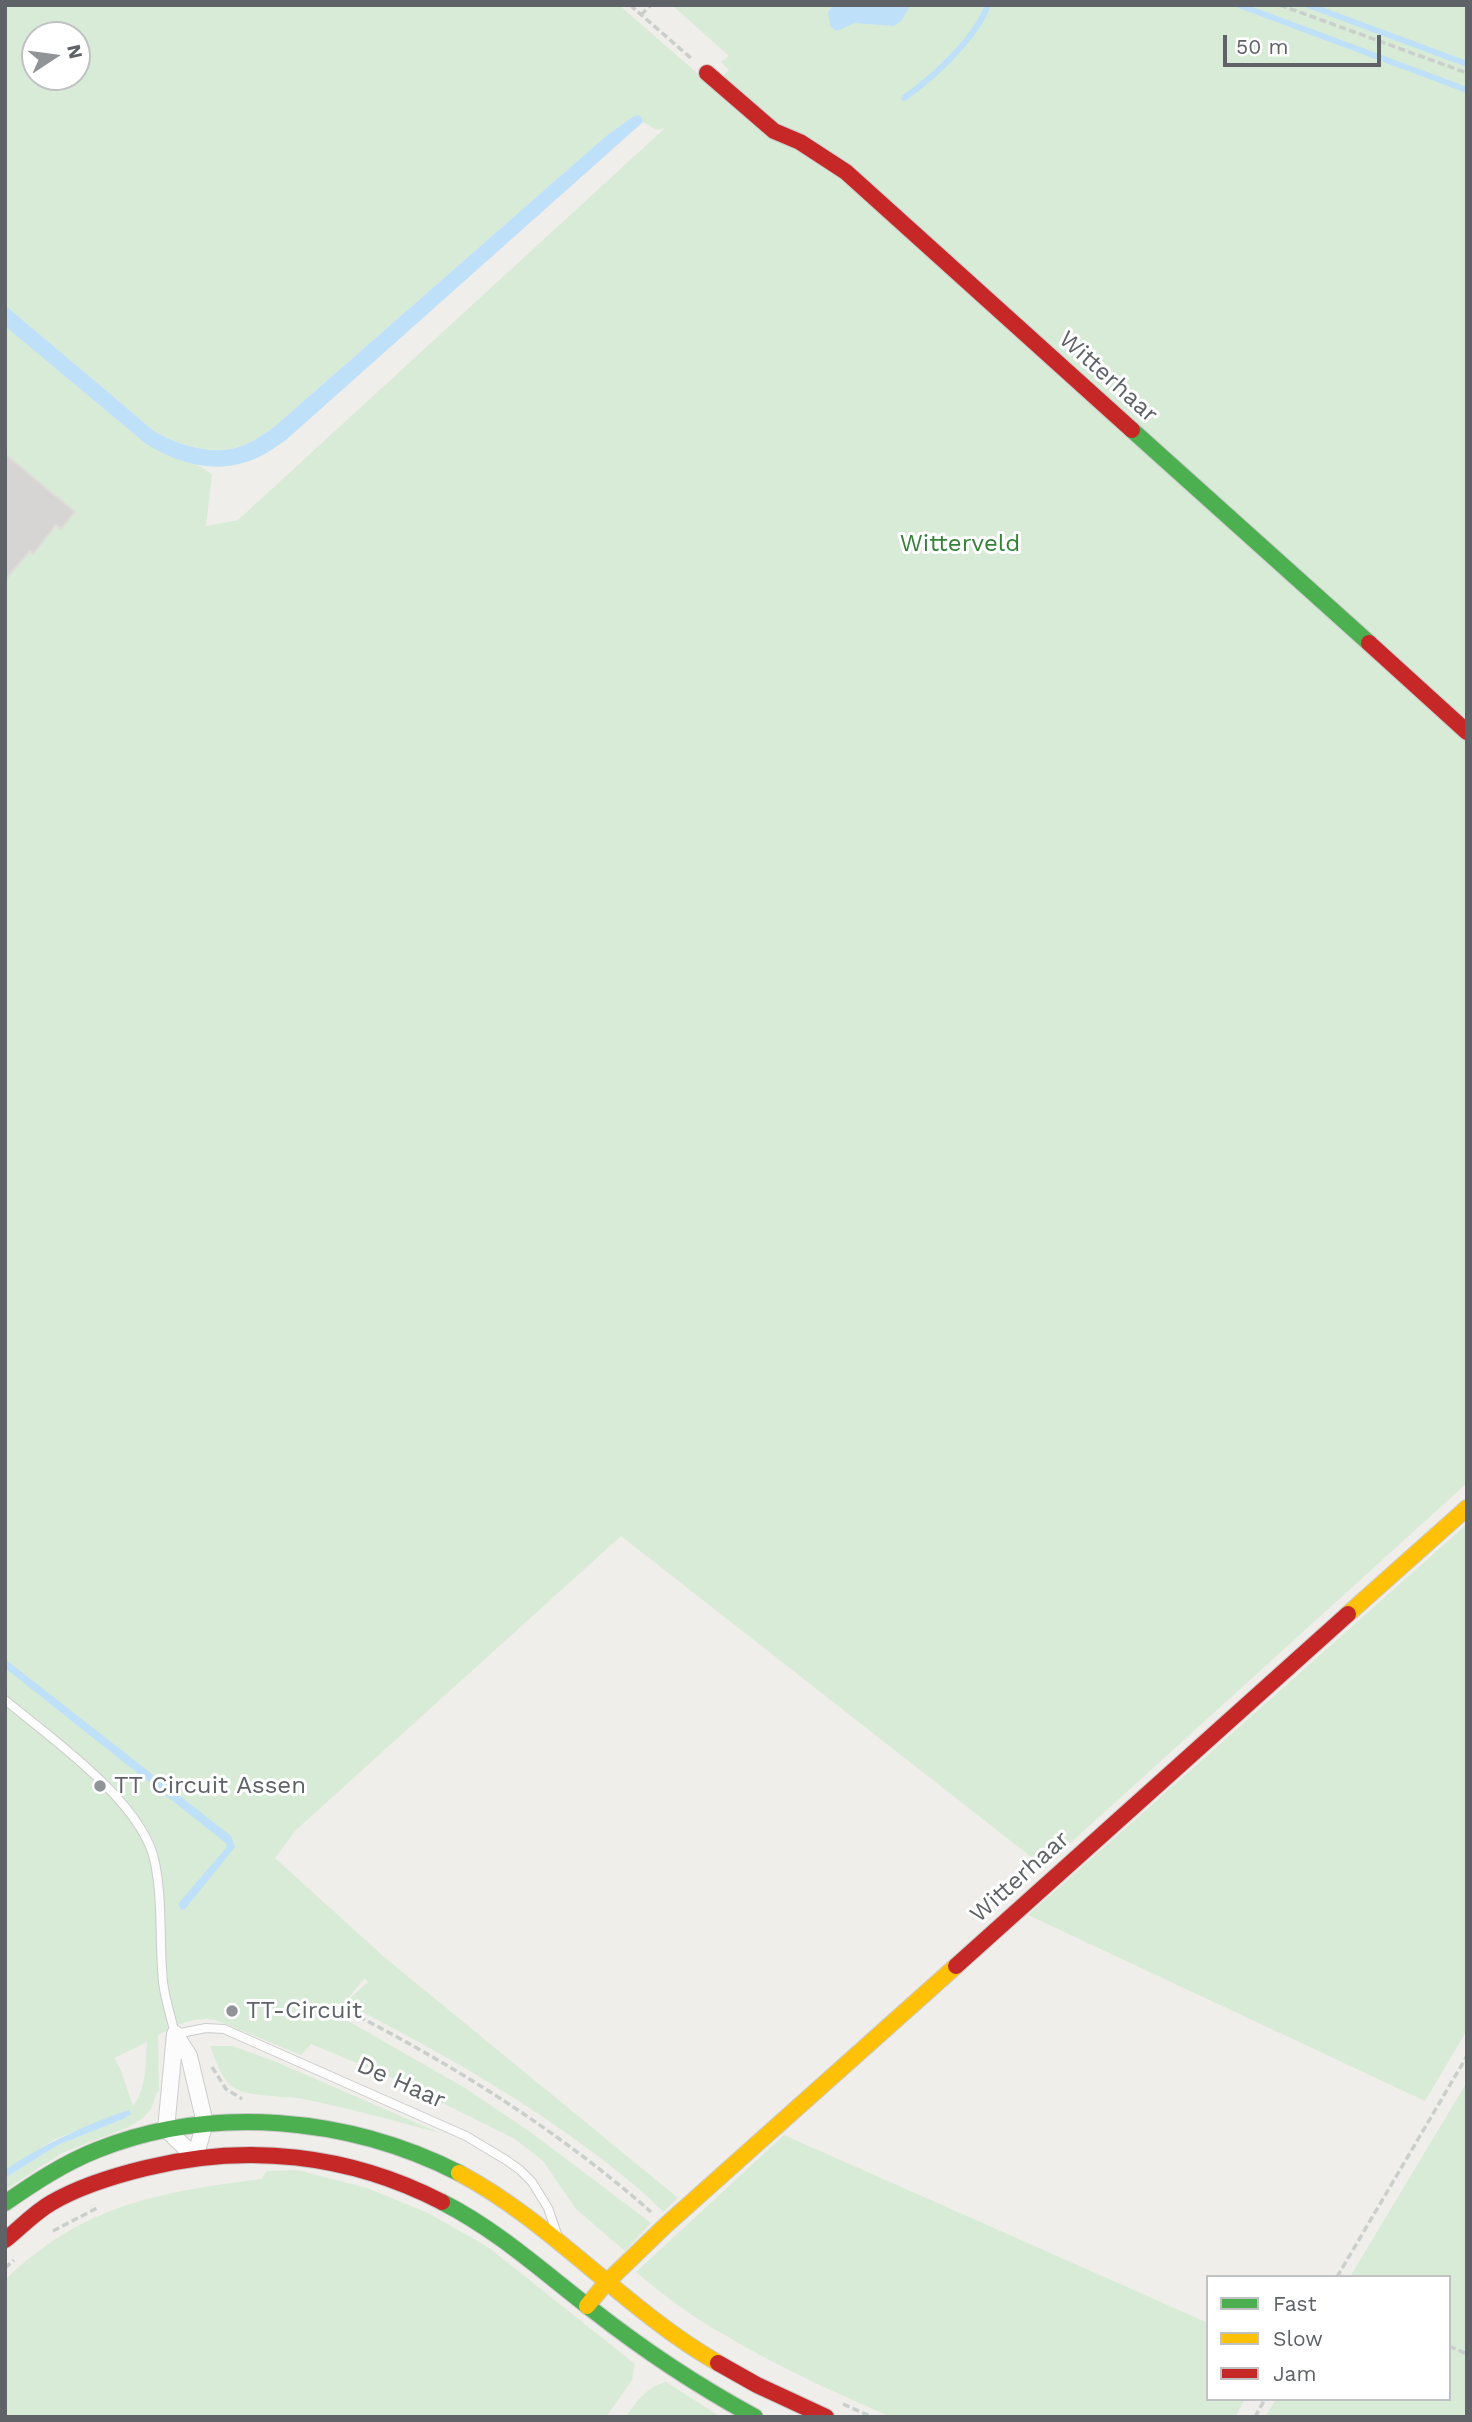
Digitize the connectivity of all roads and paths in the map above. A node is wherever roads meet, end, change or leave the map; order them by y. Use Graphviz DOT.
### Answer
graph roads {
  1 [pos="631,5"];
  2 [pos="651,5"];
  3 [pos="1280,5"];
  4 [pos="641,15"];
  5 [pos="707,73"];
  6 [pos="1467,73"];
  7 [pos="1467,732"];
  8 [pos="1467,1508"];
  9 [pos="5,1700"];
  10 [pos="340,2007"];
  11 [pos="175,2034"];
  12 [pos="1467,2056"];
  13 [pos="208,2057"];
  14 [pos="244,2099"];
  15 [pos="205,2123"];
  16 [pos="166,2129"];
  17 [pos="195,2157"];
  18 [pos="5,2203"];
  19 [pos="666,2225"];
  20 [pos="5,2240"];
  21 [pos="561,2247"];
  22 [pos="1338,2275"];
  23 [pos="606,2283"];
  24 [pos="587,2306"];
  25 [pos="1451,2347"];
  26 [pos="1467,2354"];
  27 [pos="1264,2401"];
  28 [pos="755,2417"];
  29 [pos="825,2417"];
  30 [pos="1255,2417"];
  1 -- 4 [label="path"];
  2 -- 4 [label="path"];
  3 -- 6 [label="path"];
  4 -- 5 [label="path"];
  5 -- 7 [label="street, Witterhaar"];
  8 -- 19 [label="street, Witterhaar"];
  9 -- 11 [label="lane"];
  10 -- 19 [label="path"];
  11 -- 15 [label="street"];
  11 -- 16 [label="street"];
  11 -- 21 [label="lane, De Haar"];
  12 -- 22 [label="path"];
  13 -- 14 [label="path"];
  15 -- 16 [label="street"];
  15 -- 17 [label="street"];
  15 -- 21 [label="street"];
  16 -- 17 [label="street"];
  16 -- 18 [label="street"];
  17 -- 20 [label="street"];
  17 -- 24 [label="street"];
  19 -- 23 [label="street, Witterhaar"];
  21 -- 23 [label="street"];
  23 -- 24 [label="street"];
  23 -- 29 [label="street"];
  24 -- 28 [label="street"];
  25 -- 26 [label="path"];
  27 -- 30 [label="path"];
}
